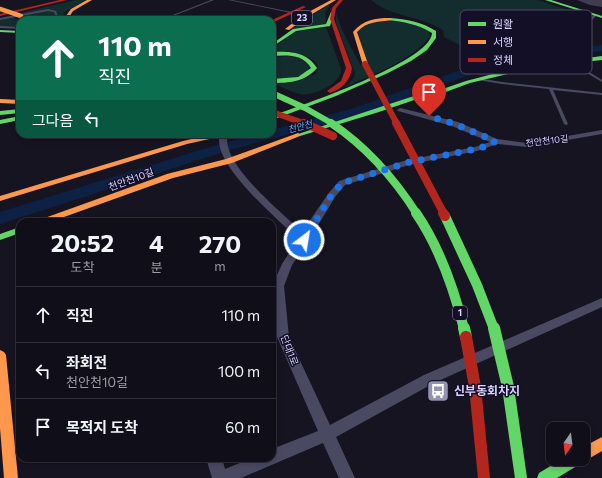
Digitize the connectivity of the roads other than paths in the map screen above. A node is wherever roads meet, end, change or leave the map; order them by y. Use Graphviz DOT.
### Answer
graph roads {
  1 [pos="43,0"];
  2 [pos="48,0"];
  3 [pos="66,0"];
  4 [pos="90,0"];
  5 [pos="213,0"];
  6 [pos="229,0"];
  7 [pos="320,0"];
  8 [pos="327,0"];
  9 [pos="334,0"];
  10 [pos="341,0"];
  11 [pos="349,0"];
  12 [pos="549,0"];
  13 [pos="311,4"];
  14 [pos="583,10"];
  15 [pos="0,11"];
  16 [pos="291,12"];
  17 [pos="332,13"];
  18 [pos="16,16"];
  19 [pos="16,16"];
  20 [pos="57,16"];
  21 [pos="67,16"];
  22 [pos="171,16"];
  23 [pos="16,17"];
  24 [pos="0,19"];
  25 [pos="276,24"];
  26 [pos="276,25"];
  27 [pos="276,25"];
  28 [pos="0,27"];
  29 [pos="16,28"];
  30 [pos="0,31"];
  31 [pos="16,32"];
  32 [pos="276,37"];
  33 [pos="276,43"];
  34 [pos="276,54"];
  35 [pos="602,58"];
  36 [pos="592,59"];
  37 [pos="365,64"];
  38 [pos="497,74"];
  39 [pos="589,74"];
  40 [pos="478,78"];
  41 [pos="276,81"];
  42 [pos="602,82"];
  43 [pos="551,88"];
  44 [pos="276,91"];
  45 [pos="276,91"];
  46 [pos="433,94"];
  47 [pos="602,94"];
  48 [pos="276,98"];
  49 [pos="0,101"];
  50 [pos="16,102"];
  51 [pos="0,105"];
  52 [pos="16,105"];
  53 [pos="400,110"];
  54 [pos="16,111"];
  55 [pos="0,112"];
  56 [pos="276,113"];
  57 [pos="16,116"];
  58 [pos="276,116"];
  59 [pos="16,118"];
  60 [pos="276,118"];
  61 [pos="0,122"];
  62 [pos="566,124"];
  63 [pos="602,132"];
  64 [pos="202,138"];
  65 [pos="224,138"];
  66 [pos="288,139"];
  67 [pos="495,141"];
  68 [pos="375,147"];
  69 [pos="365,156"];
  70 [pos="229,159"];
  71 [pos="386,165"];
  72 [pos="404,176"];
  73 [pos="0,199"];
  74 [pos="431,210"];
  75 [pos="53,218"];
  76 [pos="16,231"];
  77 [pos="0,237"];
  78 [pos="304,240"];
  79 [pos="462,251"];
  80 [pos="602,302"];
  81 [pos="0,355"];
  82 [pos="327,434"];
  83 [pos="602,444"];
  84 [pos="590,451"];
  85 [pos="276,456"];
  86 [pos="216,462"];
  87 [pos="261,462"];
  88 [pos="564,466"];
  89 [pos="11,478"];
  90 [pos="222,478"];
  91 [pos="347,478"];
  92 [pos="484,478"];
  93 [pos="521,478"];
  94 [pos="544,478"];
  1 -- 15 [label="main road"];
  2 -- 15 [label="main road"];
  3 -- 15 [label="main road"];
  4 -- 21 [label="main road"];
  5 -- 22 [label="lane"];
  6 -- 16 [label="lane"];
  7 -- 13 [label="main road"];
  8 -- 27 [label="main road, 23"];
  9 -- 32 [label="main road, 23"];
  10 -- 17 [label="main road"];
  11 -- 37 [label="main road"];
  12 -- 14 [label="main road"];
  13 -- 16 [label="main road"];
  13 -- 26 [label="main road"];
  15 -- 23 [label="main road"];
  16 -- 25 [label="main road"];
  17 -- 33 [label="main road"];
  17 -- 48 [label="main road"];
  18 -- 20 [label="lane"];
  19 -- 24 [label="lane"];
  28 -- 29 [label="lane"];
  30 -- 31 [label="main road"];
  34 -- 41 [label="main road"];
  35 -- 36 [label="main road, 천안천10길"];
  37 -- 58 [label="main road"];
  37 -- 79 [label="main road, bridge"];
  38 -- 40 [label="main road, 천안천10길"];
  39 -- 42 [label="lane"];
  40 -- 43 [label="lane"];
  40 -- 46 [label="main road, 천안천10길"];
  43 -- 47 [label="lane"];
  43 -- 62 [label="lane, 천안천10길"];
  44 -- 68 [label="main road"];
  45 -- 71 [label="main road, bridge"];
  46 -- 53 [label="main road, 천안천10길"];
  46 -- 66 [label="main road, 천안천10길"];
  49 -- 50 [label="main road"];
  51 -- 52 [label="main road"];
  53 -- 66 [label="main road, 천안천10길"];
  53 -- 67 [label="street, 천안천10길"];
  54 -- 55 [label="main road"];
  55 -- 57 [label="main road"];
  56 -- 69 [label="main road, 1, bridge"];
  59 -- 61 [label="main road"];
  60 -- 69 [label="main road"];
  63 -- 67 [label="street, 천안천10길"];
  64 -- 73 [label="main road"];
  65 -- 70 [label="street"];
  66 -- 70 [label="main road, 천안천10길"];
  67 -- 71 [label="street, 단대1로"];
  69 -- 71 [label="main road, 1, bridge"];
  70 -- 75 [label="main road, 천안천10길"];
  70 -- 78 [label="street"];
  71 -- 72 [label="main road"];
  71 -- 78 [label="street, 단대1로"];
  71 -- 92 [label="main road, 1, bridge"];
  74 -- 79 [label="main road, bridge"];
  76 -- 77 [label="main road"];
  78 -- 82 [label="street, 단대1로"];
  79 -- 93 [label="main road, bridge"];
  80 -- 82 [label="street"];
  81 -- 89 [label="main road"];
  82 -- 85 [label="street"];
  82 -- 91 [label="street, 단대1로"];
  83 -- 84 [label="main road"];
  86 -- 90 [label="street"];
  87 -- 90 [label="street"];
  88 -- 94 [label="main road"];
}
